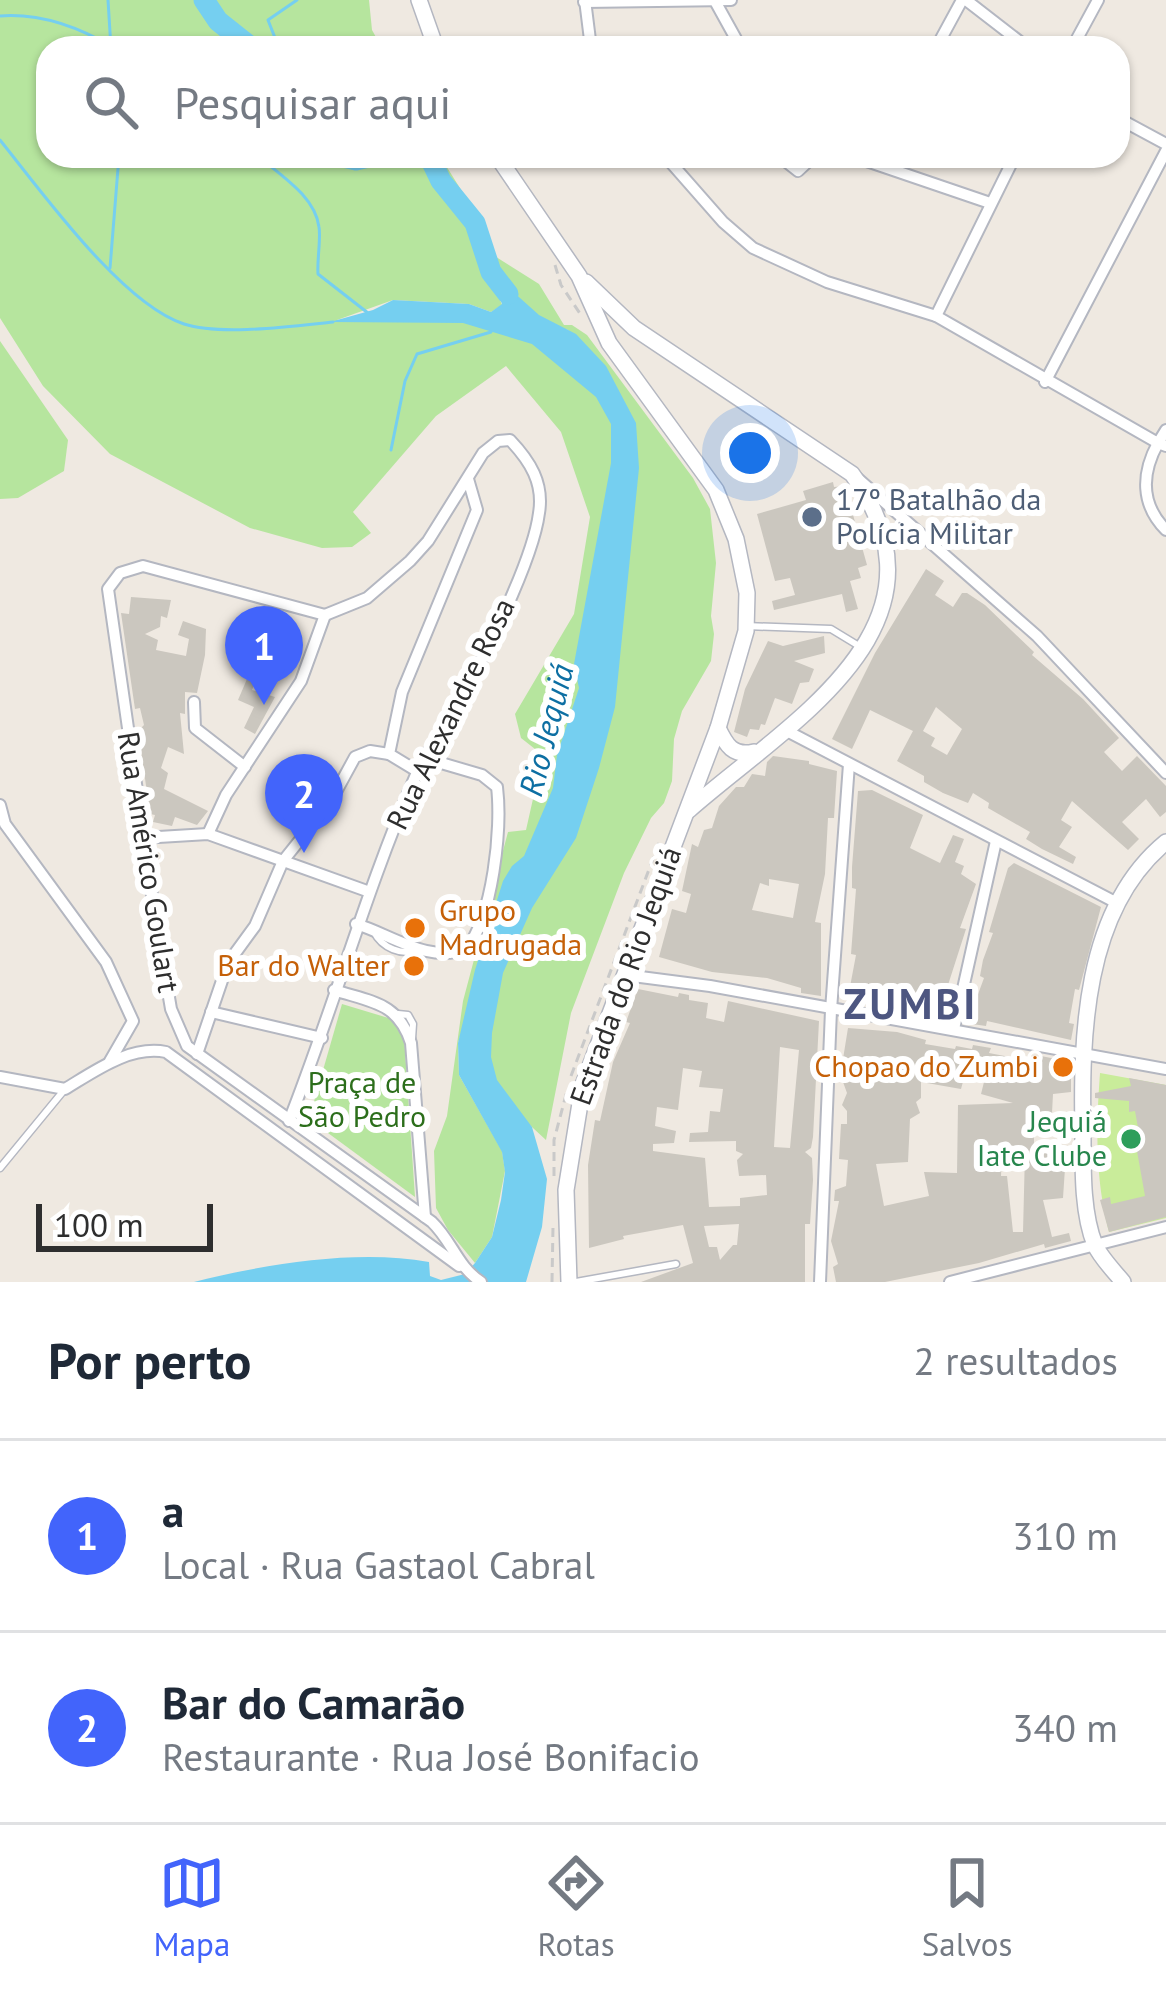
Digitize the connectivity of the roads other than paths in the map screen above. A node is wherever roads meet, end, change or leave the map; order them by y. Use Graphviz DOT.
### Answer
graph roads {
  1 [pos="419,0"];
  2 [pos="731,0"];
  3 [pos="964,0"];
  4 [pos="1099,0"];
  5 [pos="584,1"];
  6 [pos="715,1"];
  7 [pos="432,36"];
  8 [pos="589,36"];
  9 [pos="734,36"];
  10 [pos="943,36"];
  11 [pos="1012,36"];
  12 [pos="1079,36"];
  13 [pos="1130,125"];
  14 [pos="1166,147"];
  15 [pos="505,168"];
  16 [pos="676,168"];
  17 [pos="894,168"];
  18 [pos="1008,168"];
  19 [pos="989,203"];
  20 [pos="580,276"];
  21 [pos="936,316"];
  22 [pos="634,328"];
  23 [pos="609,343"];
  24 [pos="1045,382"];
  25 [pos="1166,430"];
  26 [pos="1162,445"];
  27 [pos="852,474"];
  28 [pos="468,479"];
  29 [pos="1166,530"];
  30 [pos="325,615"];
  31 [pos="746,626"];
  32 [pos="862,649"];
  33 [pos="194,702"];
  34 [pos="718,728"];
  35 [pos="785,730"];
  36 [pos="754,752"];
  37 [pos="388,754"];
  38 [pos="424,758"];
  39 [pos="849,764"];
  40 [pos="245,767"];
  41 [pos="417,771"];
  42 [pos="1166,773"];
  43 [pos="0,805"];
  44 [pos="684,814"];
  45 [pos="208,834"];
  46 [pos="142,838"];
  47 [pos="996,841"];
  48 [pos="1166,842"];
  49 [pos="283,861"];
  50 [pos="368,892"];
  51 [pos="1117,902"];
  52 [pos="356,924"];
  53 [pos="625,975"];
  54 [pos="334,990"];
  55 [pos="831,1010"];
  56 [pos="211,1012"];
  57 [pos="954,1029"];
  58 [pos="322,1038"];
  59 [pos="197,1054"];
  60 [pos="1082,1056"];
  61 [pos="110,1061"];
  62 [pos="1166,1069"];
  63 [pos="0,1077"];
  64 [pos="65,1089"];
  65 [pos="289,1121"];
  66 [pos="0,1168"];
  67 [pos="425,1217"];
  68 [pos="1166,1227"];
  69 [pos="1096,1246"];
  70 [pos="676,1264"];
  71 [pos="464,1269"];
  72 [pos="481,1282"];
  73 [pos="573,1282"];
  74 [pos="820,1282"];
  75 [pos="950,1282"];
  76 [pos="1123,1282"];
  1 -- 7 [label="main road"];
  2 -- 6 [label="street"];
  3 -- 10 [label="street"];
  3 -- 11 [label="street"];
  4 -- 12 [label="street"];
  5 -- 6 [label="street"];
  5 -- 8 [label="street"];
  6 -- 9 [label="street"];
  13 -- 14 [label="street"];
  14 -- 24 [label="street"];
  15 -- 20 [label="main road, Estrada do Rio Jequiá"];
  16 -- 21 [label="street"];
  17 -- 19 [label="street"];
  18 -- 19 [label="street"];
  19 -- 21 [label="street"];
  20 -- 22 [label="main road, Estrada do Rio Jequiá"];
  20 -- 23 [label="main road, Estrada do Rio Jequiá"];
  21 -- 24 [label="street"];
  22 -- 23 [label="main road"];
  22 -- 27 [label="main road, Estrada do Rio Jequiá"];
  23 -- 31 [label="main road, Estrada do Rio Jequiá"];
  24 -- 26 [label="street"];
  25 -- 26 [label="street"];
  26 -- 29 [label="street"];
  27 -- 32 [label="main road, Estrada do Rio Jequiá"];
  27 -- 42 [label="street"];
  28 -- 30 [label="street"];
  28 -- 37 [label="street"];
  28 -- 38 [label="street, Rua Alexandre Rosa"];
  30 -- 40 [label="street"];
  30 -- 46 [label="street, Rua Américo Goulart"];
  31 -- 32 [label="lane"];
  31 -- 34 [label="main road, Estrada do Rio Jequiá"];
  32 -- 35 [label="main road, Estrada do Rio Jequiá"];
  33 -- 40 [label="street"];
  34 -- 36 [label="main road"];
  34 -- 44 [label="main road, Estrada do Rio Jequiá"];
  35 -- 36 [label="main road, Estrada do Rio Jequiá"];
  35 -- 39 [label="street"];
  36 -- 44 [label="main road, Estrada do Rio Jequiá"];
  37 -- 41 [label="street"];
  37 -- 49 [label="street"];
  38 -- 41 [label="street, Rua Alexandre Rosa"];
  38 -- 52 [label="street"];
  39 -- 47 [label="street"];
  39 -- 55 [label="street"];
  40 -- 45 [label="street"];
  41 -- 50 [label="street, Rua Alexandre Rosa"];
  43 -- 61 [label="street"];
  44 -- 53 [label="main road, Estrada do Rio Jequiá"];
  45 -- 46 [label="street"];
  45 -- 49 [label="street"];
  46 -- 59 [label="street, Rua Américo Goulart"];
  47 -- 51 [label="street"];
  47 -- 57 [label="street"];
  48 -- 51 [label="main road"];
  49 -- 50 [label="street"];
  49 -- 56 [label="street"];
  50 -- 52 [label="street, Rua Alexandre Rosa"];
  51 -- 60 [label="main road"];
  52 -- 54 [label="street, Rua Alexandre Rosa"];
  53 -- 55 [label="street"];
  53 -- 73 [label="main road, Estrada do Rio Jequiá"];
  54 -- 58 [label="street, Rua Alexandre Rosa"];
  54 -- 67 [label="street"];
  55 -- 57 [label="street"];
  55 -- 74 [label="street"];
  56 -- 58 [label="street"];
  56 -- 59 [label="street"];
  57 -- 60 [label="street"];
  58 -- 65 [label="street, Rua Alexandre Rosa"];
  59 -- 65 [label="street, Rua Américo Goulart"];
  60 -- 62 [label="street"];
  60 -- 69 [label="main road"];
  61 -- 64 [label="street"];
  61 -- 71 [label="street"];
  63 -- 64 [label="street"];
  64 -- 66 [label="lane"];
  65 -- 67 [label="street, Rua Américo Goulart"];
  67 -- 71 [label="street, Rua Américo Goulart"];
  68 -- 69 [label="street"];
  69 -- 75 [label="street"];
  69 -- 76 [label="main road"];
  70 -- 73 [label="lane"];
  71 -- 72 [label="street, Rua Américo Goulart"];
}
